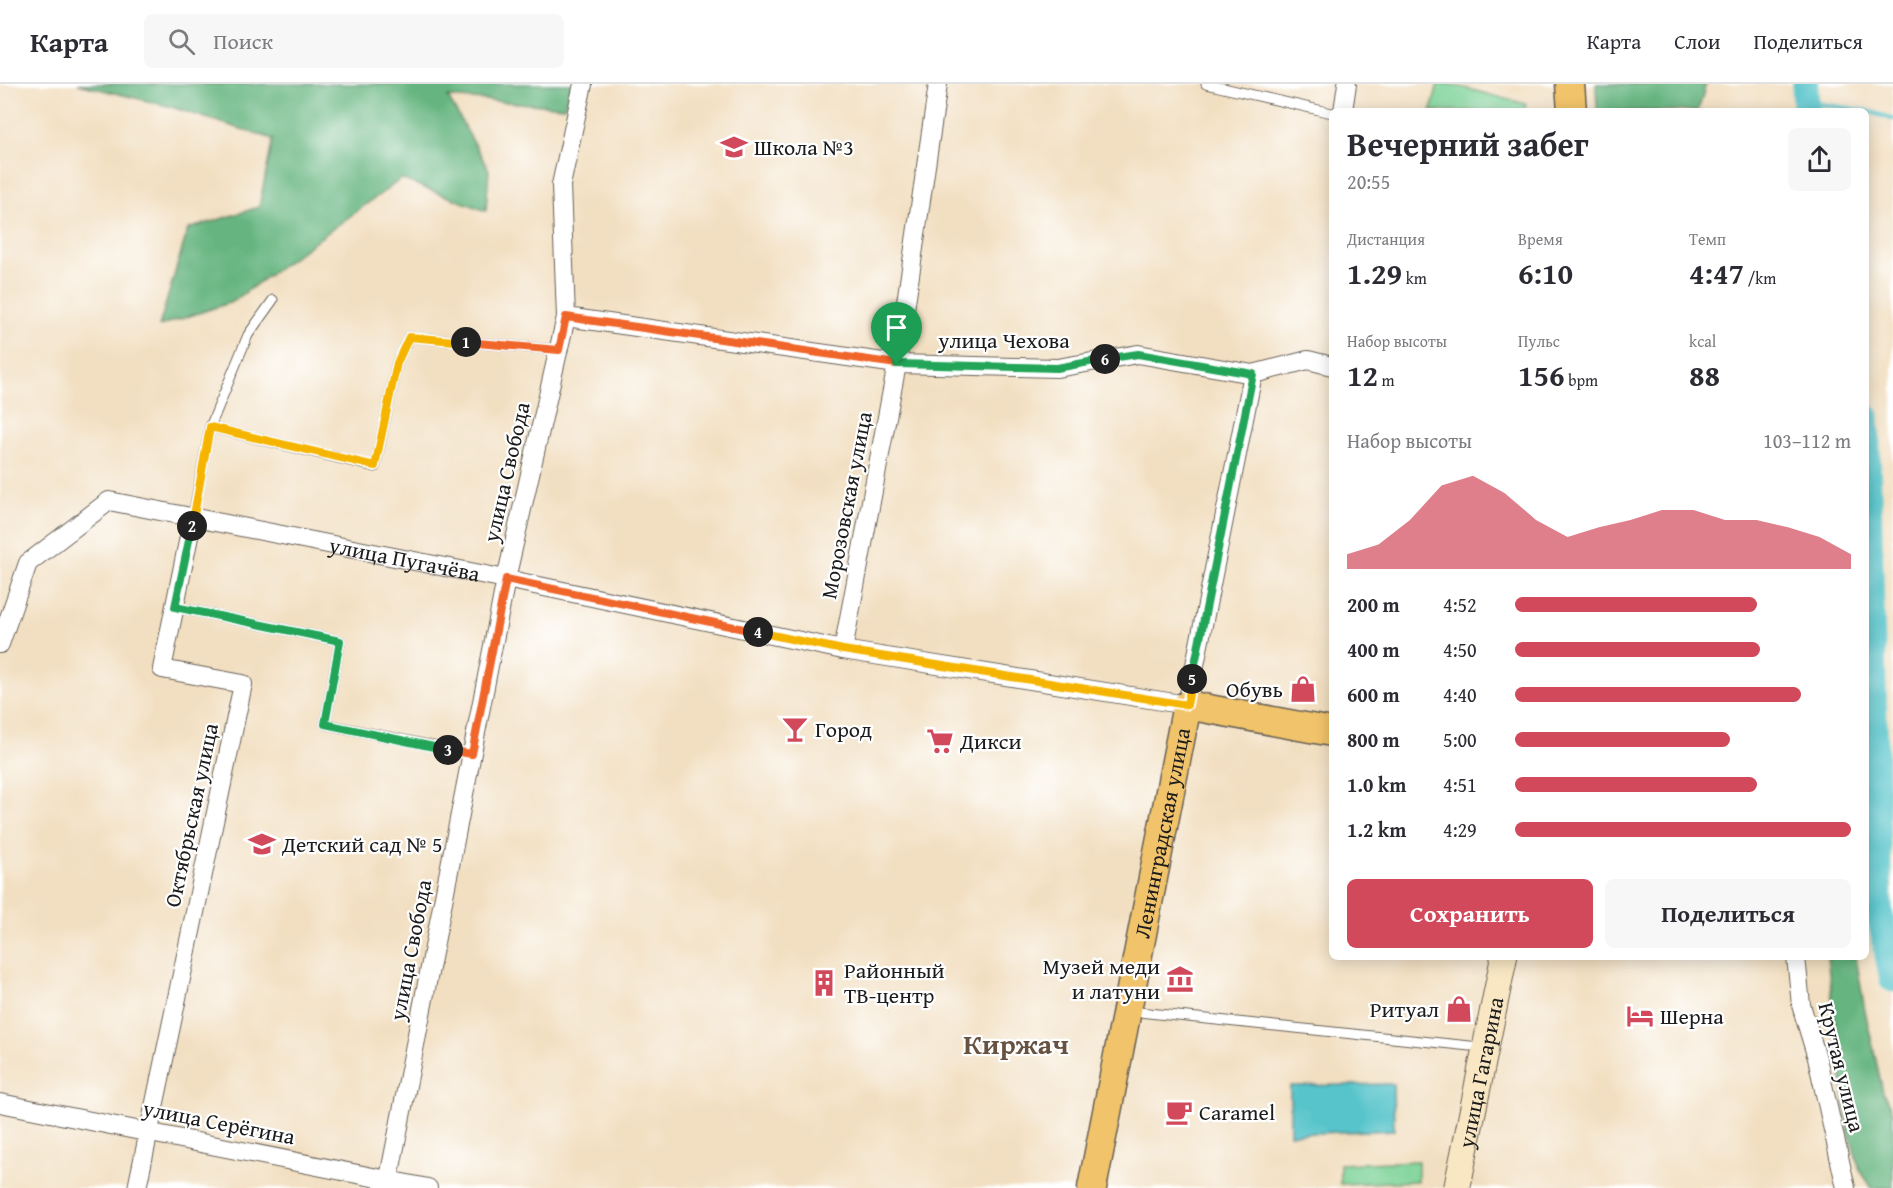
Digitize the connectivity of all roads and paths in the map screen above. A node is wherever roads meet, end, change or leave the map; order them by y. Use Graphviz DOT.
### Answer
graph roads {
  1 [pos="582,84"];
  2 [pos="938,84"];
  3 [pos="1206,84"];
  4 [pos="1347,84"];
  5 [pos="1570,84"];
  6 [pos="1343,108"];
  7 [pos="1572,108"];
  8 [pos="1329,112"];
  9 [pos="273,300"];
  10 [pos="566,317"];
  11 [pos="559,350"];
  12 [pos="897,364"];
  13 [pos="1329,365"];
  14 [pos="1253,374"];
  15 [pos="210,427"];
  16 [pos="193,517"];
  17 [pos="506,579"];
  18 [pos="175,607"];
  19 [pos="0,644"];
  20 [pos="843,650"];
  21 [pos="1187,705"];
  22 [pos="1329,731"];
  23 [pos="472,754"];
  24 [pos="1503,960"];
  25 [pos="1796,960"];
  26 [pos="1127,1011"];
  27 [pos="1470,1046"];
  28 [pos="0,1103"];
  29 [pos="148,1133"];
  30 [pos="388,1184"];
  31 [pos="137,1188"];
  32 [pos="428,1188"];
  33 [pos="1092,1188"];
  34 [pos="1457,1188"];
  35 [pos="1846,1188"];
  1 -- 10 [label="street, улица Свобода"];
  2 -- 12 [label="street, Морозовская улица"];
  3 -- 8 [label="lane"];
  4 -- 6 [label="street"];
  5 -- 7 [label="main road"];
  9 -- 15 [label="lane"];
  10 -- 11 [label="street, улица Свобода"];
  10 -- 12 [label="street, улица Чехова"];
  11 -- 15 [label="lane"];
  11 -- 17 [label="street, улица Свобода"];
  12 -- 14 [label="street, улица Чехова"];
  12 -- 20 [label="street, Морозовская улица"];
  13 -- 14 [label="street, улица Чехова"];
  14 -- 21 [label="street, Ленинградская улица"];
  15 -- 16 [label="lane"];
  16 -- 17 [label="street, улица Пугачёва"];
  16 -- 18 [label="street, Октябрьская улица"];
  16 -- 19 [label="street, улица Пугачёва"];
  17 -- 20 [label="street, улица Пугачёва"];
  17 -- 23 [label="street, улица Свобода"];
  18 -- 23 [label="lane"];
  18 -- 29 [label="street, Октябрьская улица"];
  20 -- 21 [label="street, улица Пугачёва"];
  21 -- 22 [label="main road, улица Пугачёва"];
  21 -- 26 [label="main road, Ленинградская улица"];
  23 -- 30 [label="street, улица Свобода"];
  24 -- 34 [label="street, улица Гагарина"];
  25 -- 35 [label="street, Крутая улица"];
  26 -- 27 [label="lane"];
  26 -- 33 [label="main road, Ленинградская улица"];
  28 -- 29 [label="street, улица Серёгина"];
  29 -- 30 [label="street, улица Серёгина"];
  29 -- 31 [label="street, Октябрьская улица"];
  30 -- 32 [label="street, улица Серёгина"];
}
